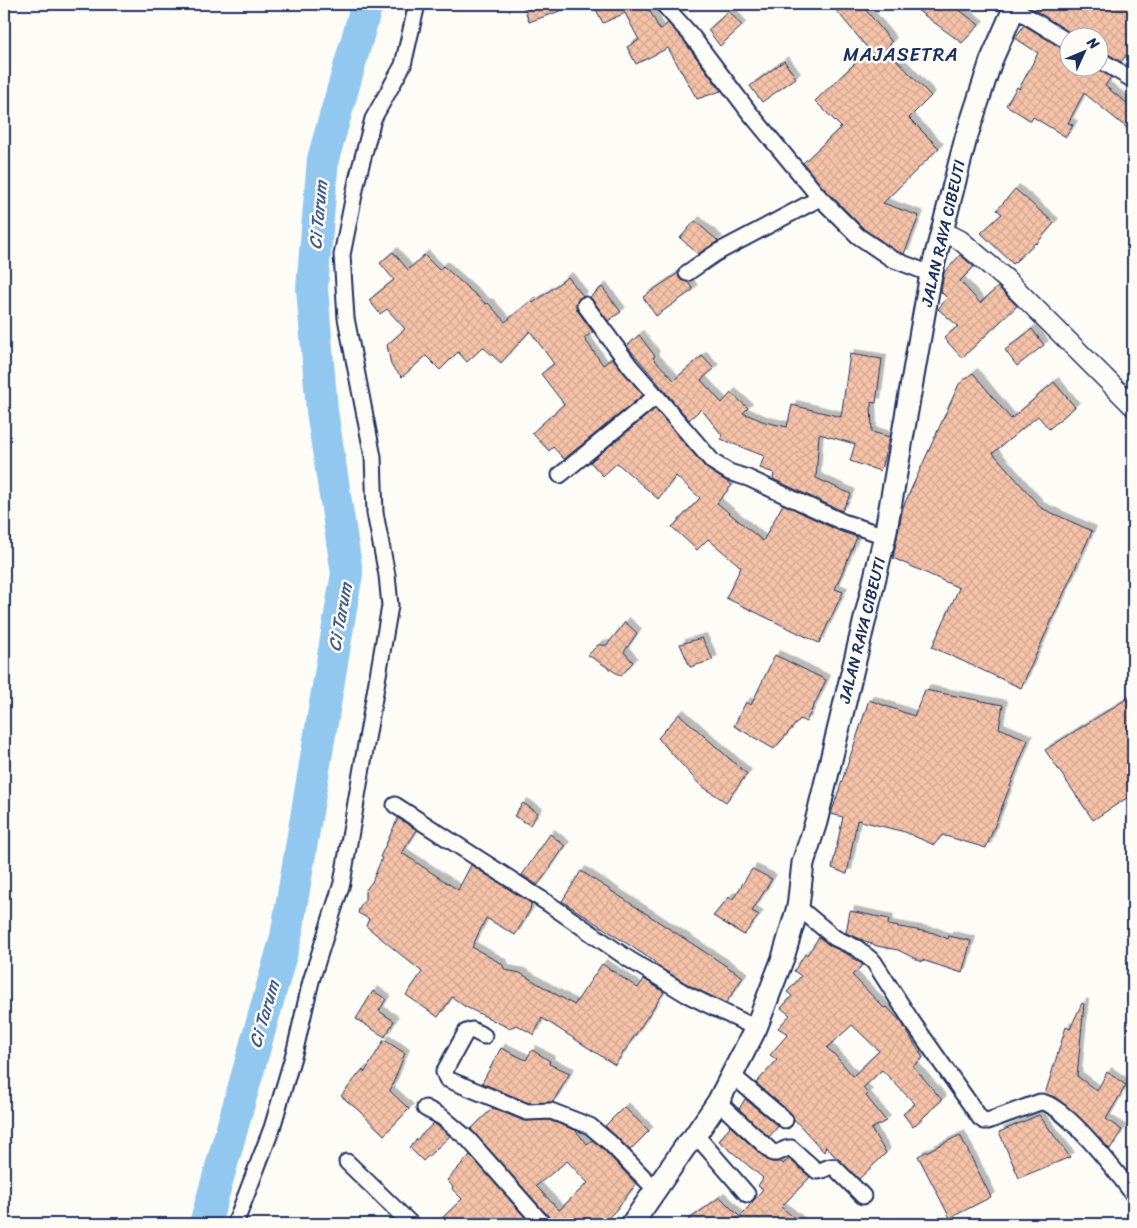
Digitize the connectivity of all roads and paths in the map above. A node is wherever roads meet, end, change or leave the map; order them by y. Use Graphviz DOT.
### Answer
graph roads {
  1 [pos="417,4"];
  2 [pos="663,4"];
  3 [pos="1015,6"];
  4 [pos="1060,36"];
  5 [pos="1110,66"];
  6 [pos="1133,80"];
  7 [pos="820,198"];
  8 [pos="942,231"];
  9 [pos="687,273"];
  10 [pos="932,274"];
  11 [pos="585,305"];
  12 [pos="656,396"];
  13 [pos="1133,406"];
  14 [pos="560,475"];
  15 [pos="885,536"];
  16 [pos="395,805"];
  17 [pos="798,906"];
  18 [pos="756,1028"];
  19 [pos="484,1036"];
  20 [pos="732,1075"];
  21 [pos="718,1102"];
  22 [pos="425,1108"];
  23 [pos="785,1120"];
  24 [pos="684,1140"];
  25 [pos="347,1162"];
  26 [pos="655,1189"];
  27 [pos="747,1194"];
  28 [pos="1133,1194"];
  29 [pos="863,1196"];
  30 [pos="235,1224"];
  31 [pos="411,1224"];
  32 [pos="543,1224"];
  33 [pos="632,1224"];
  1 -- 30 [label="street"];
  2 -- 7 [label="street"];
  3 -- 4 [label="street"];
  3 -- 8 [label="main road, JALAN RAYA CIBEUTI"];
  5 -- 6 [label="street"];
  7 -- 9 [label="street"];
  7 -- 10 [label="street"];
  8 -- 10 [label="main road, JALAN RAYA CIBEUTI"];
  8 -- 13 [label="street"];
  10 -- 15 [label="main road, JALAN RAYA CIBEUTI"];
  11 -- 12 [label="street"];
  12 -- 14 [label="street"];
  12 -- 15 [label="street"];
  15 -- 17 [label="main road, JALAN RAYA CIBEUTI"];
  16 -- 18 [label="street"];
  17 -- 18 [label="main road, JALAN RAYA CIBEUTI"];
  17 -- 28 [label="street"];
  18 -- 20 [label="main road, JALAN RAYA CIBEUTI"];
  19 -- 26 [label="street"];
  20 -- 21 [label="main road, JALAN RAYA CIBEUTI"];
  20 -- 23 [label="street"];
  21 -- 24 [label="main road, JALAN RAYA CIBEUTI"];
  21 -- 29 [label="street"];
  22 -- 32 [label="street"];
  24 -- 26 [label="main road, JALAN RAYA CIBEUTI"];
  24 -- 27 [label="street"];
  25 -- 31 [label="street"];
  26 -- 33 [label="main road, JALAN RAYA CIBEUTI"];
}
